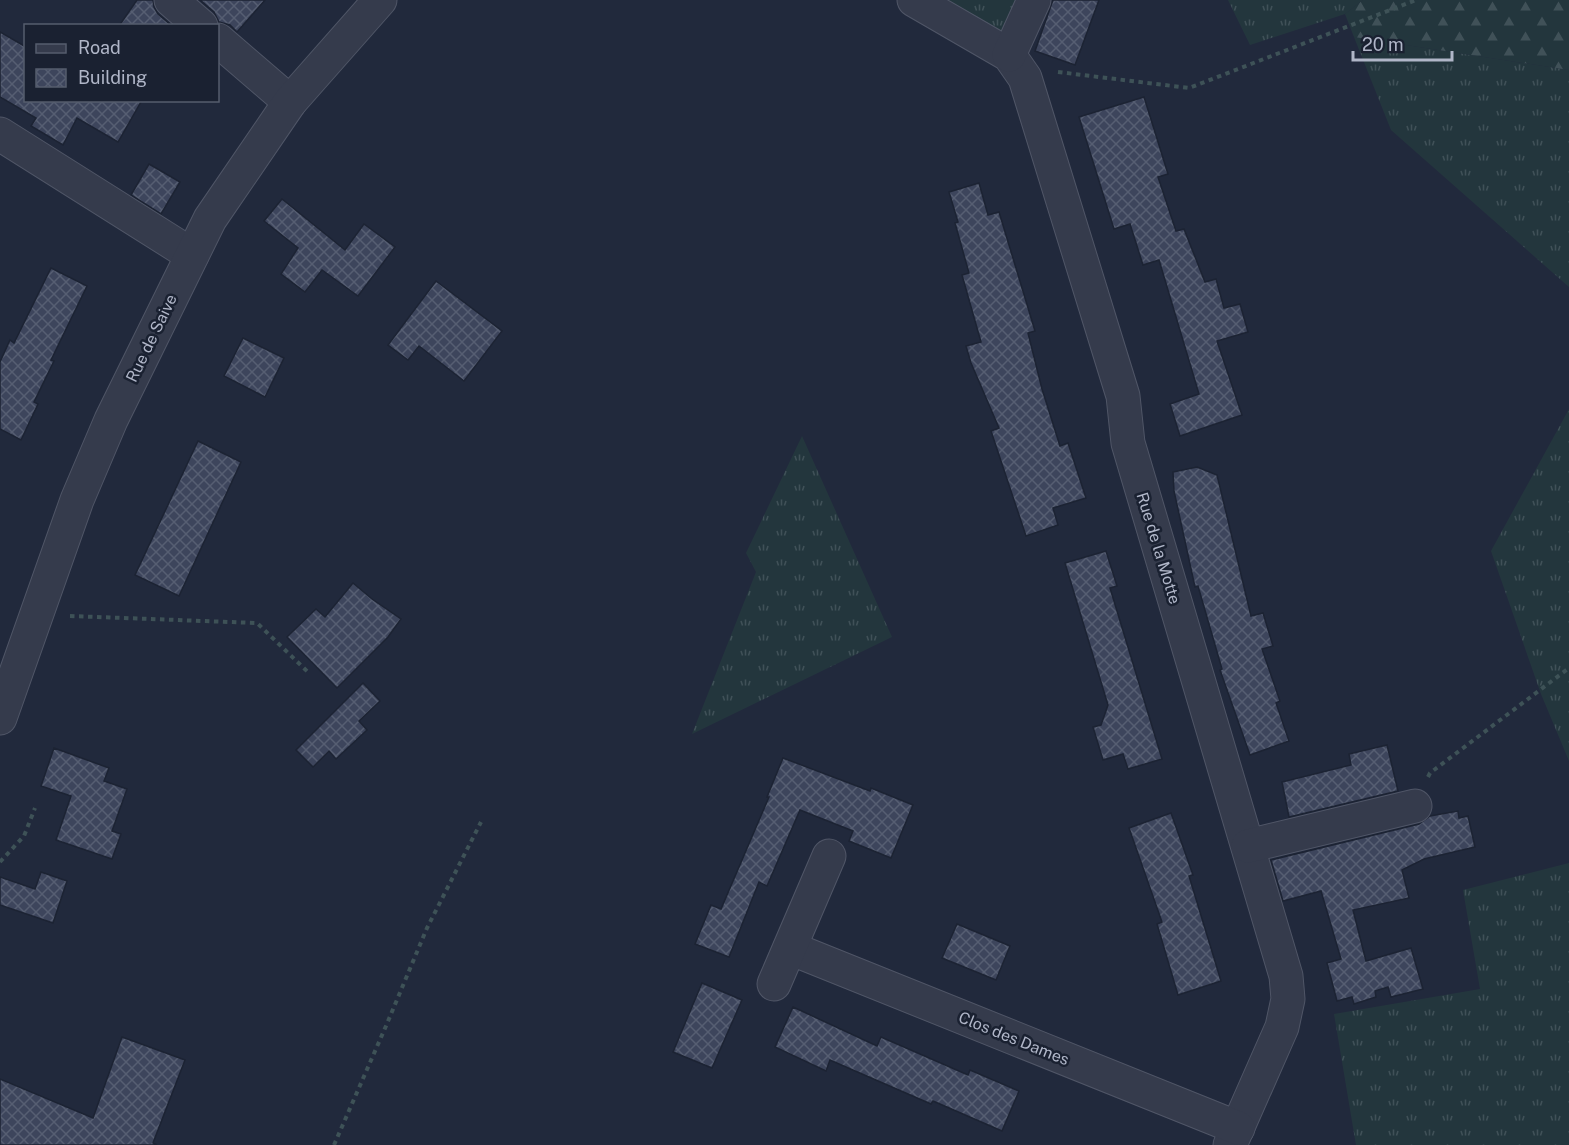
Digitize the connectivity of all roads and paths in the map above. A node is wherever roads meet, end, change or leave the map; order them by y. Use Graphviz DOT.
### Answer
graph roads {
  1 [pos="171,0"];
  2 [pos="380,0"];
  3 [pos="914,0"];
  4 [pos="1034,0"];
  5 [pos="1416,0"];
  6 [pos="199,24"];
  7 [pos="219,41"];
  8 [pos="1017,66"];
  9 [pos="290,102"];
  10 [pos="0,134"];
  11 [pos="192,255"];
  12 [pos="36,614"];
  13 [pos="1569,668"];
  14 [pos="310,675"];
  15 [pos="0,718"];
  16 [pos="1414,806"];
  17 [pos="35,808"];
  18 [pos="481,822"];
  19 [pos="1248,846"];
  20 [pos="830,856"];
  21 [pos="0,862"];
  22 [pos="790,948"];
  23 [pos="774,984"];
  24 [pos="1234,1136"];
  25 [pos="334,1145"];
  1 -- 6 [label="street"];
  2 -- 9 [label="street, Rue de Saive"];
  3 -- 8 [label="street"];
  4 -- 8 [label="street"];
  5 -- 8 [label="path"];
  7 -- 9 [label="street"];
  8 -- 19 [label="street, Rue de la Motte"];
  9 -- 11 [label="street, Rue de Saive"];
  10 -- 11 [label="street"];
  11 -- 12 [label="street, Rue de Saive"];
  12 -- 14 [label="path"];
  12 -- 15 [label="street, Rue de Saive"];
  13 -- 16 [label="path"];
  16 -- 19 [label="street"];
  17 -- 21 [label="path"];
  18 -- 25 [label="path"];
  19 -- 24 [label="street, Rue de la Motte"];
  20 -- 22 [label="street"];
  22 -- 23 [label="street"];
  22 -- 24 [label="street, Clos des Dames"];
}
